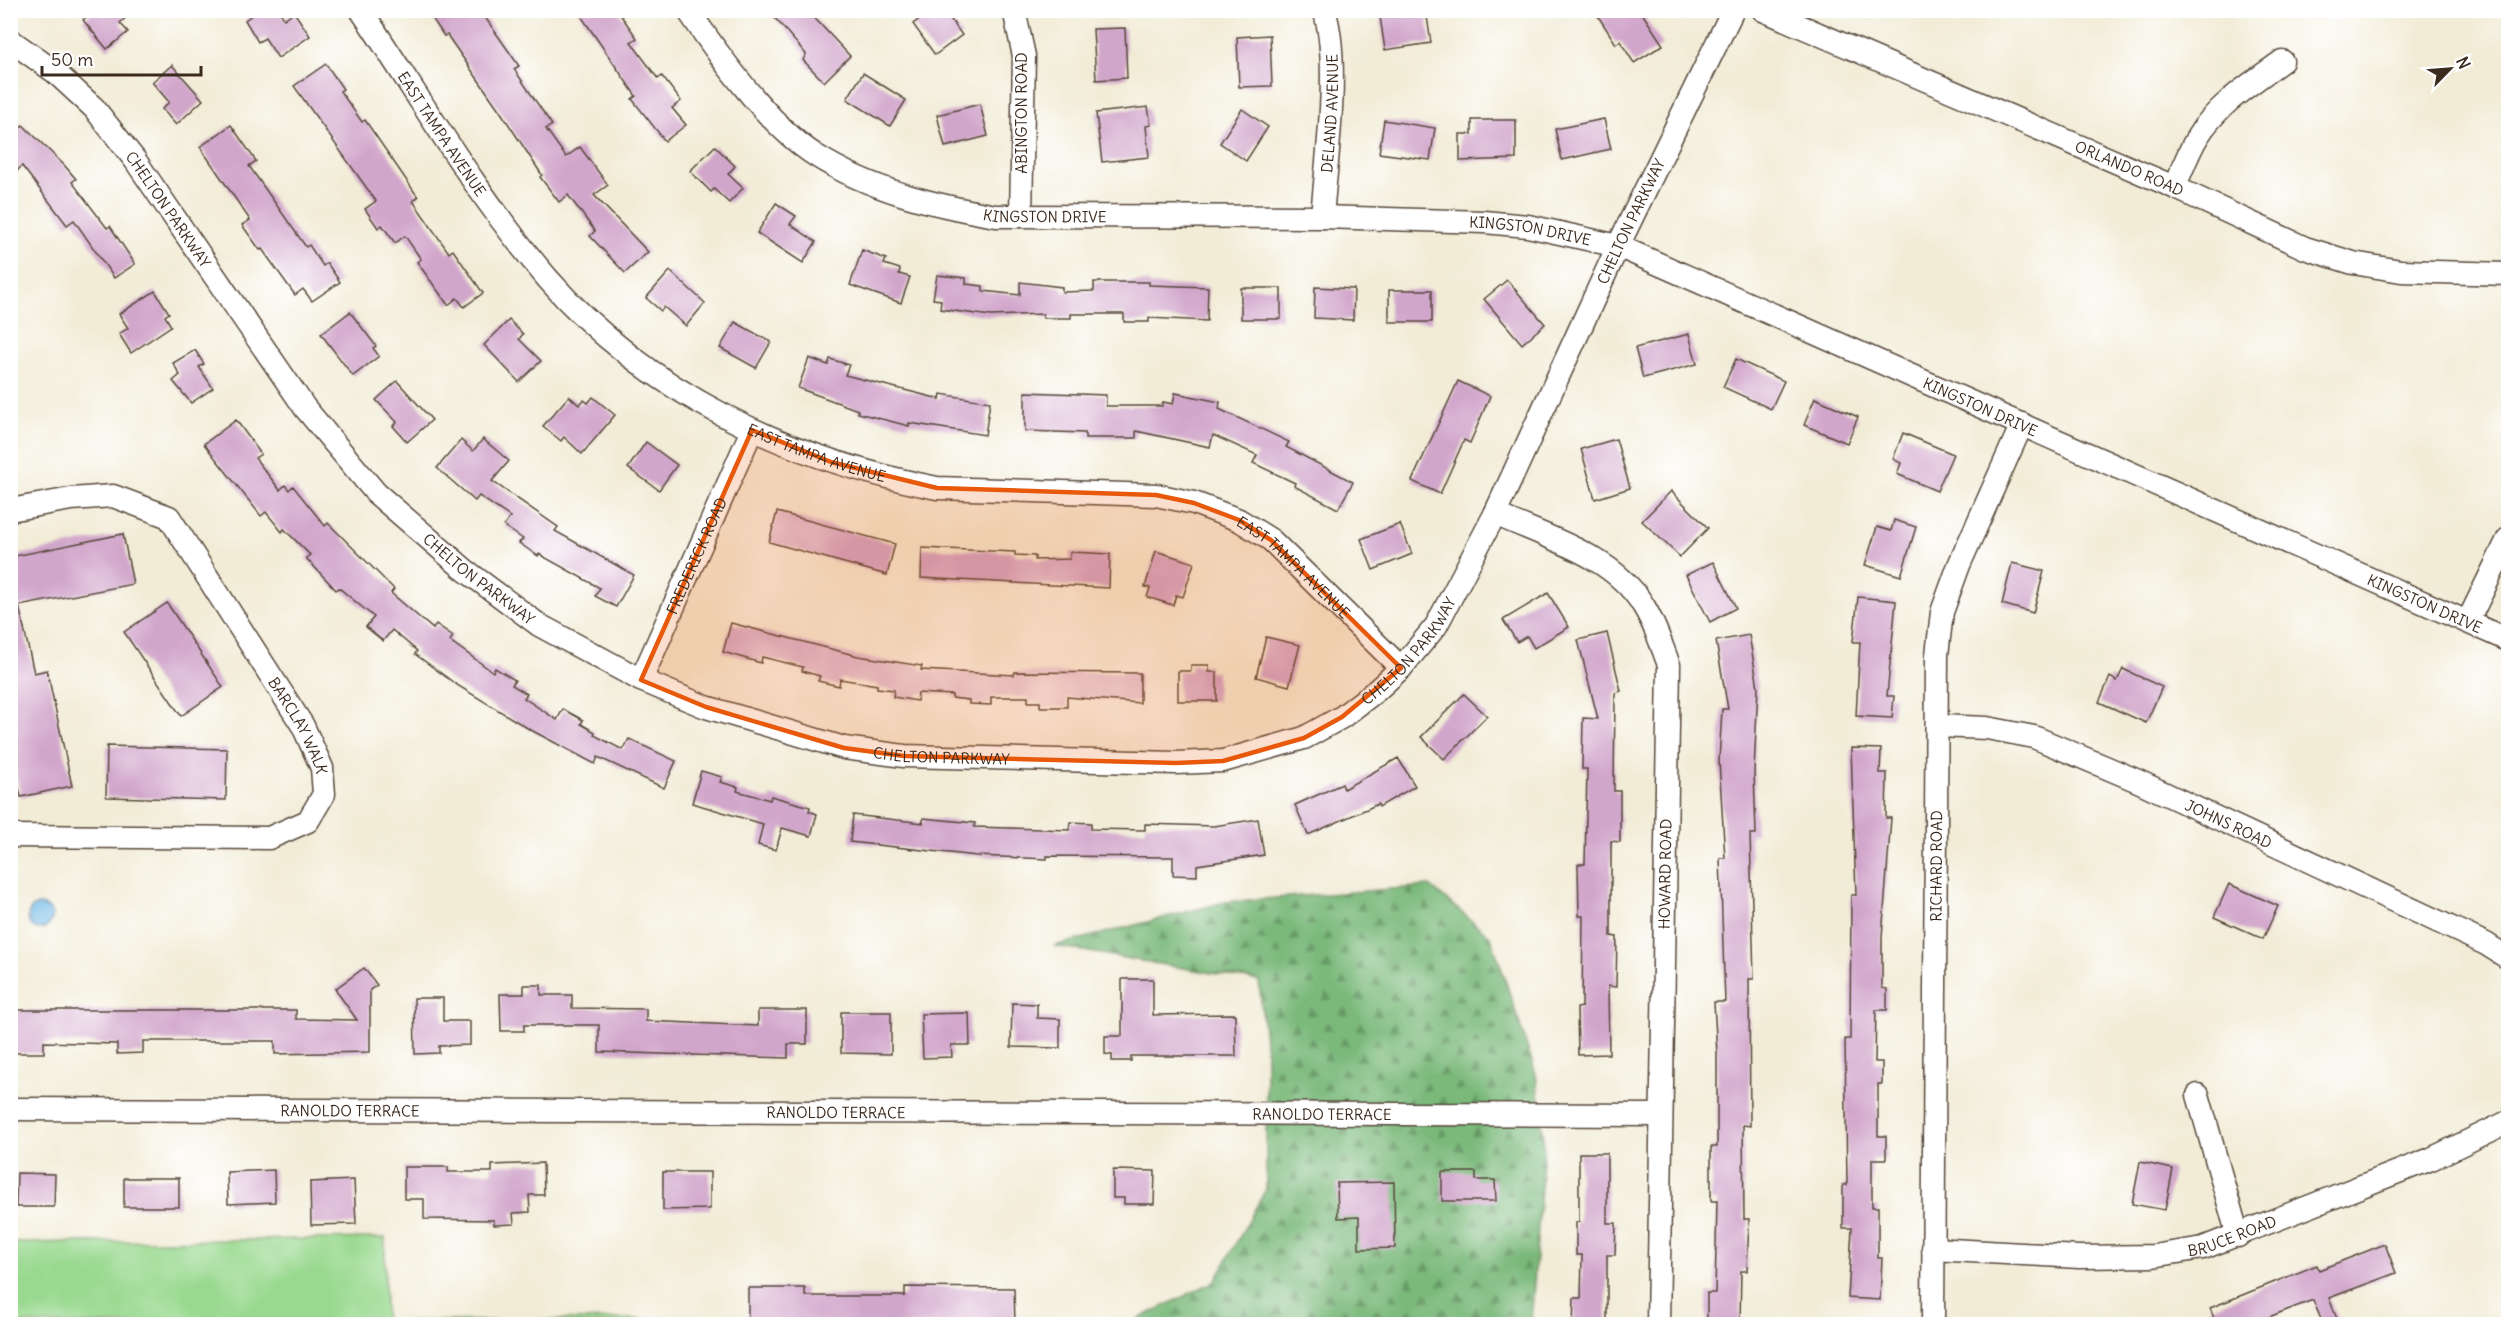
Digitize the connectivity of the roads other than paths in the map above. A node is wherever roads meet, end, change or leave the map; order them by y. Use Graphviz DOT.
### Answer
graph roads {
  1 [pos="361,10"];
  2 [pos="688,10"];
  3 [pos="1014,10"];
  4 [pos="1324,10"];
  5 [pos="1733,10"];
  6 [pos="1763,10"];
  7 [pos="10,40"];
  8 [pos="2282,61"];
  9 [pos="2174,187"];
  10 [pos="1021,216"];
  11 [pos="1322,217"];
  12 [pos="1618,246"];
  13 [pos="2508,274"];
  14 [pos="2022,424"];
  15 [pos="752,430"];
  16 [pos="10,510"];
  17 [pos="1495,514"];
  18 [pos="2508,539"];
  19 [pos="2468,621"];
  20 [pos="2508,640"];
  21 [pos="1401,668"];
  22 [pos="640,680"];
  23 [pos="1938,726"];
  24 [pos="10,836"];
  25 [pos="2508,958"];
  26 [pos="2198,1095"];
  27 [pos="10,1109"];
  28 [pos="1661,1114"];
  29 [pos="2508,1122"];
  30 [pos="2238,1236"];
  31 [pos="1933,1249"];
  32 [pos="1658,1324"];
  33 [pos="1933,1324"];
  1 -- 15 [label="street, EAST TAMPA AVENUE"];
  2 -- 10 [label="street, KINGSTON DRIVE"];
  3 -- 10 [label="street, ABINGTON ROAD"];
  4 -- 11 [label="street, DELAND AVENUE"];
  5 -- 12 [label="street, CHELTON PARKWAY"];
  6 -- 9 [label="street, ORLANDO ROAD"];
  7 -- 22 [label="street, CHELTON PARKWAY"];
  8 -- 9 [label="street"];
  9 -- 13 [label="street, ORLANDO ROAD"];
  10 -- 11 [label="street, KINGSTON DRIVE"];
  11 -- 12 [label="street, KINGSTON DRIVE"];
  12 -- 14 [label="street, KINGSTON DRIVE"];
  12 -- 17 [label="street, CHELTON PARKWAY"];
  14 -- 19 [label="street, KINGSTON DRIVE"];
  14 -- 23 [label="street, RICHARD ROAD"];
  15 -- 21 [label="street, EAST TAMPA AVENUE"];
  15 -- 22 [label="street, FREDERICK ROAD"];
  16 -- 24 [label="street, BARCLAY WALK"];
  17 -- 21 [label="street, CHELTON PARKWAY"];
  17 -- 28 [label="street, HOWARD ROAD"];
  18 -- 19 [label="street"];
  19 -- 20 [label="street, KINGSTON DRIVE"];
  21 -- 22 [label="street, CHELTON PARKWAY"];
  23 -- 25 [label="street, JOHNS ROAD"];
  23 -- 31 [label="street, RICHARD ROAD"];
  26 -- 30 [label="street"];
  27 -- 28 [label="street, RANOLDO TERRACE"];
  28 -- 32 [label="street, HOWARD ROAD"];
  29 -- 30 [label="street, BRUCE ROAD"];
  30 -- 31 [label="street, BRUCE ROAD"];
  31 -- 33 [label="street, RICHARD ROAD"];
}
